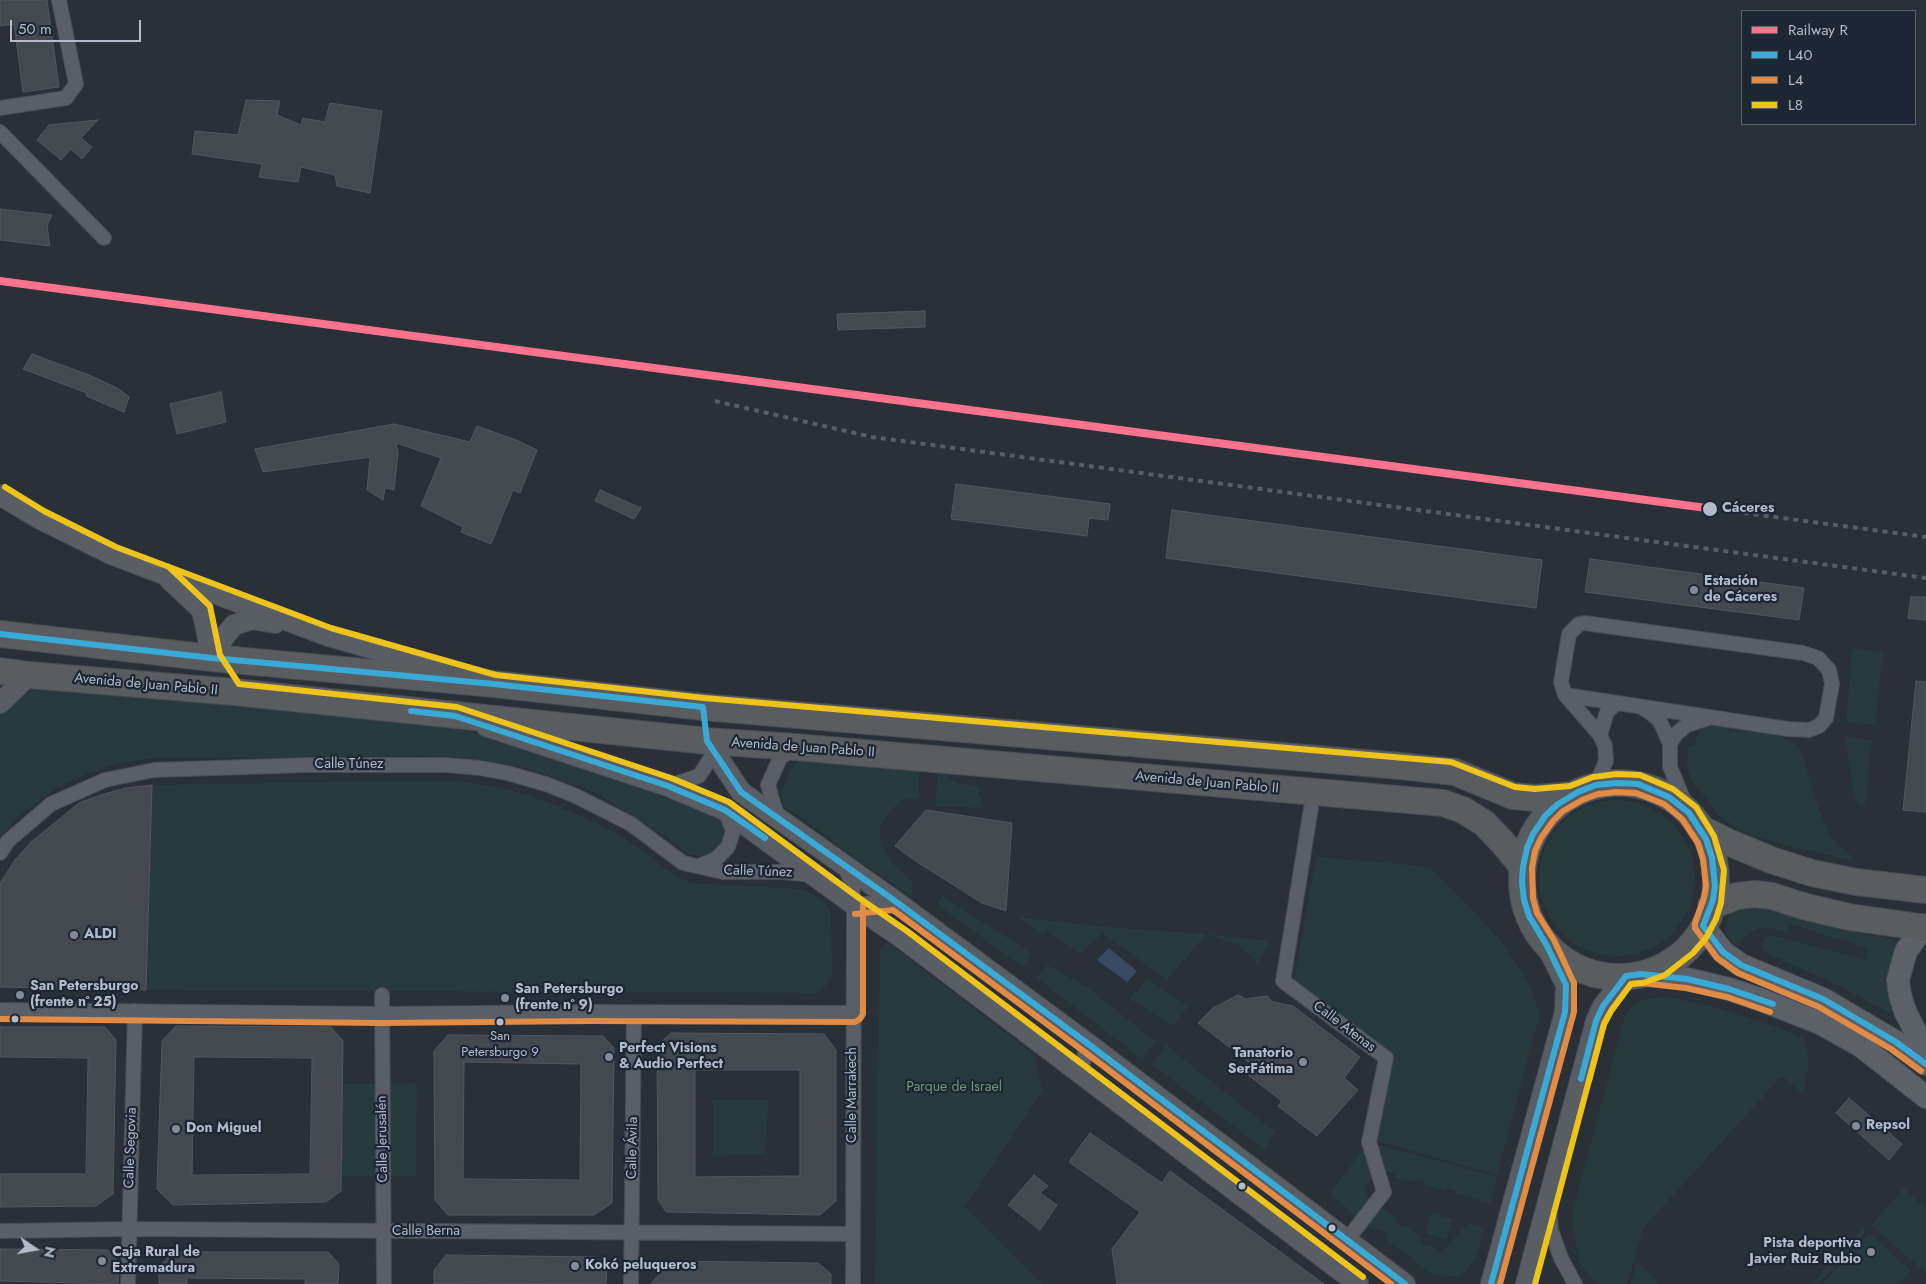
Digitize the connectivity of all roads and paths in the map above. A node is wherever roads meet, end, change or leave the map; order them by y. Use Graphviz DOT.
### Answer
graph roads {
  1 [pos="59,0"];
  2 [pos="0,108"];
  3 [pos="0,132"];
  4 [pos="104,238"];
  5 [pos="0,495"];
  6 [pos="163,573"];
  7 [pos="0,634"];
  8 [pos="328,636"];
  9 [pos="212,658"];
  10 [pos="0,671"];
  11 [pos="29,675"];
  12 [pos="494,684"];
  13 [pos="234,692"];
  14 [pos="1565,695"];
  15 [pos="0,703"];
  16 [pos="1619,703"];
  17 [pos="1639,706"];
  18 [pos="703,707"];
  19 [pos="455,716"];
  20 [pos="1713,717"];
  21 [pos="1600,736"];
  22 [pos="1670,744"];
  23 [pos="795,746"];
  24 [pos="710,747"];
  25 [pos="1596,785"];
  26 [pos="668,786"];
  27 [pos="1572,795"];
  28 [pos="1311,808"];
  29 [pos="725,810"];
  30 [pos="777,816"];
  31 [pos="1695,820"];
  32 [pos="0,853"];
  33 [pos="699,866"];
  34 [pos="844,866"];
  35 [pos="1523,867"];
  36 [pos="817,876"];
  37 [pos="1926,890"];
  38 [pos="895,901"];
  39 [pos="854,905"];
  40 [pos="1707,916"];
  41 [pos="1924,928"];
  42 [pos="1546,944"];
  43 [pos="1634,975"];
  44 [pos="382,995"];
  45 [pos="0,1010"];
  46 [pos="135,1011"];
  47 [pos="634,1012"];
  48 [pos="854,1013"];
  49 [pos="382,1014"];
  50 [pos="1087,1043"];
  51 [pos="1926,1052"];
  52 [pos="1926,1064"];
  53 [pos="1081,1073"];
  54 [pos="1926,1097"];
  55 [pos="1548,1200"];
  56 [pos="130,1229"];
  57 [pos="0,1231"];
  58 [pos="384,1231"];
  59 [pos="632,1232"];
  60 [pos="853,1234"];
  61 [pos="1346,1240"];
  62 [pos="1402,1283"];
  63 [pos="128,1284"];
  64 [pos="384,1284"];
  65 [pos="631,1284"];
  66 [pos="853,1284"];
  67 [pos="1358,1284"];
  68 [pos="1491,1284"];
  69 [pos="1526,1284"];
  70 [pos="1575,1284"];
  1 -- 2 [label="street"];
  3 -- 4 [label="street"];
  5 -- 6 [label="main road"];
  6 -- 8 [label="main road"];
  6 -- 9 [label="main road"];
  7 -- 9 [label="highway"];
  8 -- 9 [label="main road"];
  8 -- 12 [label="main road"];
  9 -- 12 [label="highway"];
  9 -- 13 [label="highway"];
  10 -- 11 [label="highway, Avenida de Juan Pablo II"];
  11 -- 13 [label="highway, Avenida de Juan Pablo II"];
  11 -- 15 [label="main road"];
  12 -- 18 [label="highway"];
  13 -- 19 [label="highway, Avenida de Juan Pablo II"];
  14 -- 16 [label="street"];
  14 -- 20 [label="street"];
  14 -- 21 [label="street"];
  16 -- 17 [label="street"];
  16 -- 21 [label="street"];
  17 -- 20 [label="street"];
  17 -- 22 [label="street"];
  18 -- 24 [label="highway"];
  18 -- 27 [label="highway"];
  19 -- 24 [label="highway, Avenida de Juan Pablo II"];
  19 -- 26 [label="main road, Calle Túnez"];
  20 -- 22 [label="street"];
  21 -- 25 [label="street"];
  22 -- 31 [label="street"];
  23 -- 24 [label="highway, Avenida de Juan Pablo II"];
  23 -- 30 [label="street"];
  23 -- 35 [label="highway, Avenida de Juan Pablo II"];
  24 -- 26 [label="street"];
  24 -- 30 [label="main road"];
  25 -- 27 [label="highway"];
  25 -- 31 [label="highway"];
  26 -- 29 [label="main road, Calle Túnez"];
  27 -- 35 [label="highway"];
  28 -- 61 [label="street, Calle Atenas"];
  29 -- 33 [label="street, Calle Túnez"];
  29 -- 36 [label="main road, Calle Túnez"];
  30 -- 34 [label="main road"];
  31 -- 37 [label="highway"];
  31 -- 40 [label="highway"];
  32 -- 33 [label="street, Calle Túnez"];
  33 -- 36 [label="street, Calle Túnez"];
  34 -- 38 [label="main road"];
  34 -- 39 [label="street"];
  35 -- 42 [label="highway"];
  36 -- 39 [label="main road, Calle Túnez"];
  38 -- 39 [label="street"];
  38 -- 50 [label="main road"];
  39 -- 48 [label="street, Calle Marrakech"];
  39 -- 53 [label="main road, Calle Túnez"];
  40 -- 41 [label="highway"];
  40 -- 43 [label="highway"];
  40 -- 52 [label="main road"];
  41 -- 51 [label="main road"];
  42 -- 43 [label="highway"];
  42 -- 68 [label="main road"];
  43 -- 54 [label="main road"];
  43 -- 55 [label="main road"];
  44 -- 49 [label="street, Calle Jerusalén"];
  45 -- 46 [label="street"];
  46 -- 49 [label="street"];
  46 -- 56 [label="street, Calle Segovia"];
  47 -- 48 [label="street"];
  47 -- 49 [label="street"];
  47 -- 59 [label="street, Calle Ávila"];
  48 -- 60 [label="street, Calle Marrakech"];
  49 -- 58 [label="street, Calle Jerusalén"];
  50 -- 53 [label="street"];
  50 -- 61 [label="main road"];
  53 -- 67 [label="main road, Calle Túnez"];
  55 -- 69 [label="main road"];
  55 -- 70 [label="street"];
  56 -- 57 [label="street, Calle Berna"];
  56 -- 58 [label="street, Calle Berna"];
  56 -- 63 [label="street, Calle Segovia"];
  58 -- 59 [label="street, Calle Berna"];
  58 -- 64 [label="street, Calle Jerusalén"];
  59 -- 60 [label="street, Calle Berna"];
  59 -- 65 [label="street, Calle Ávila"];
  60 -- 66 [label="street, Calle Marrakech"];
  61 -- 62 [label="main road"];
}
